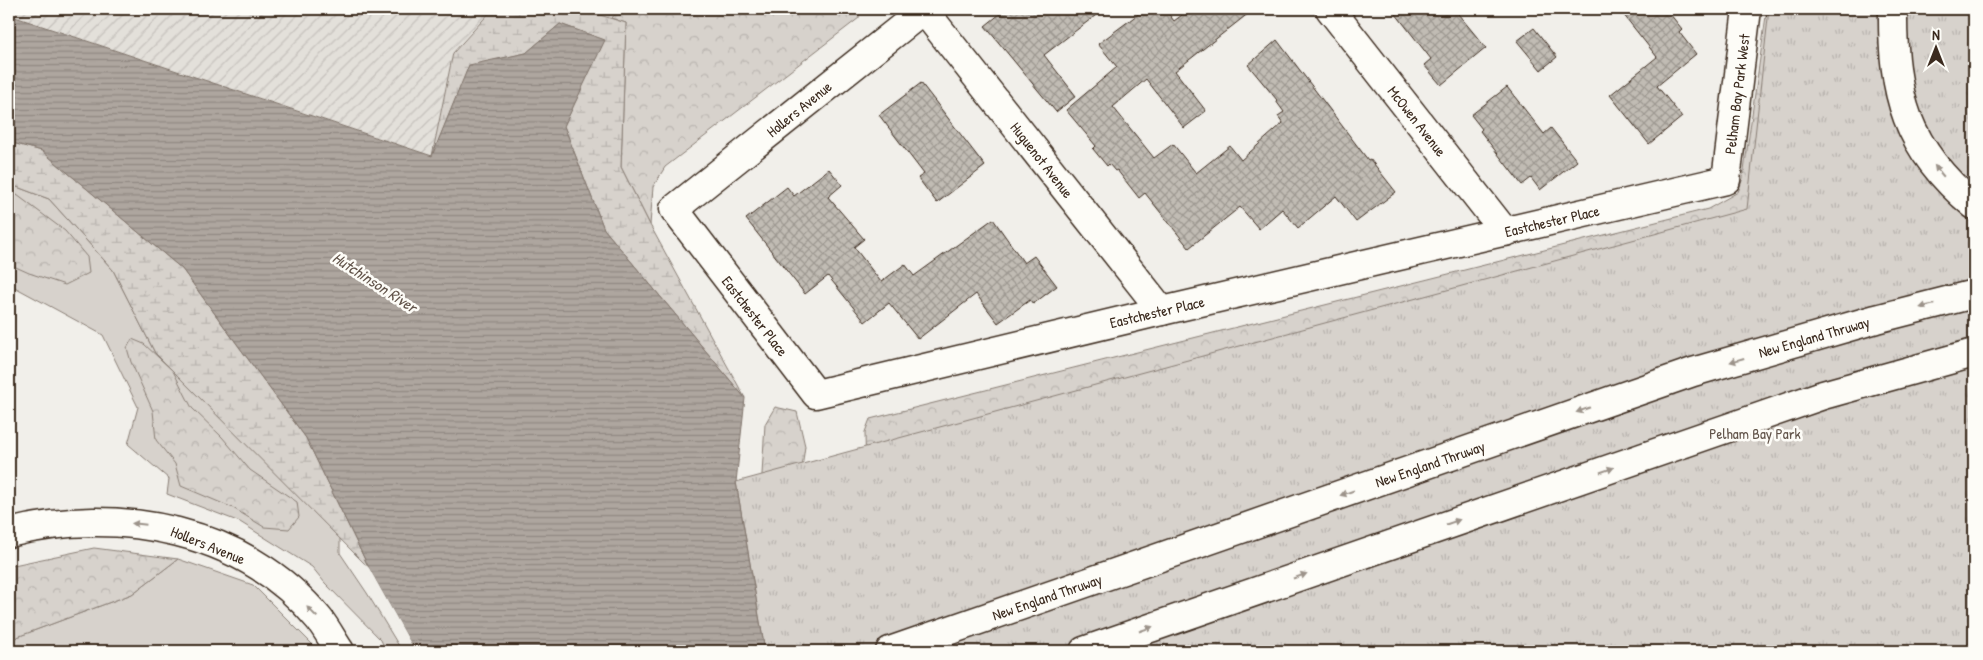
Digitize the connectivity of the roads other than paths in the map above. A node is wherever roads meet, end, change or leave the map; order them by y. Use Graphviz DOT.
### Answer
graph roads {
  1 [pos="924,9"];
  2 [pos="1330,9"];
  3 [pos="1893,9"];
  4 [pos="1746,10"];
  5 [pos="1726,180"];
  6 [pos="1974,205"];
  7 [pos="674,209"];
  8 [pos="1505,232"];
  9 [pos="1974,294"];
  10 [pos="1162,310"];
  11 [pos="1974,353"];
  12 [pos="9,533"];
  13 [pos="340,651"];
  14 [pos="890,651"];
  15 [pos="1084,651"];
  1 -- 7 [label="main road, Hollers Avenue"];
  1 -- 10 [label="main road, Huguenot Avenue"];
  2 -- 8 [label="main road, McOwen Avenue"];
  6 -- 3 [label="main road, one-way"];
  4 -- 5 [label="main road, Pelham Bay Park West"];
  5 -- 8 [label="main road, Eastchester Place"];
  7 -- 10 [label="main road, Eastchester Place"];
  8 -- 10 [label="main road, Eastchester Place"];
  9 -- 14 [label="main road, New England Thruway, one-way"];
  15 -- 11 [label="main road, one-way"];
  13 -- 12 [label="main road, Hollers Avenue, one-way"];
}
